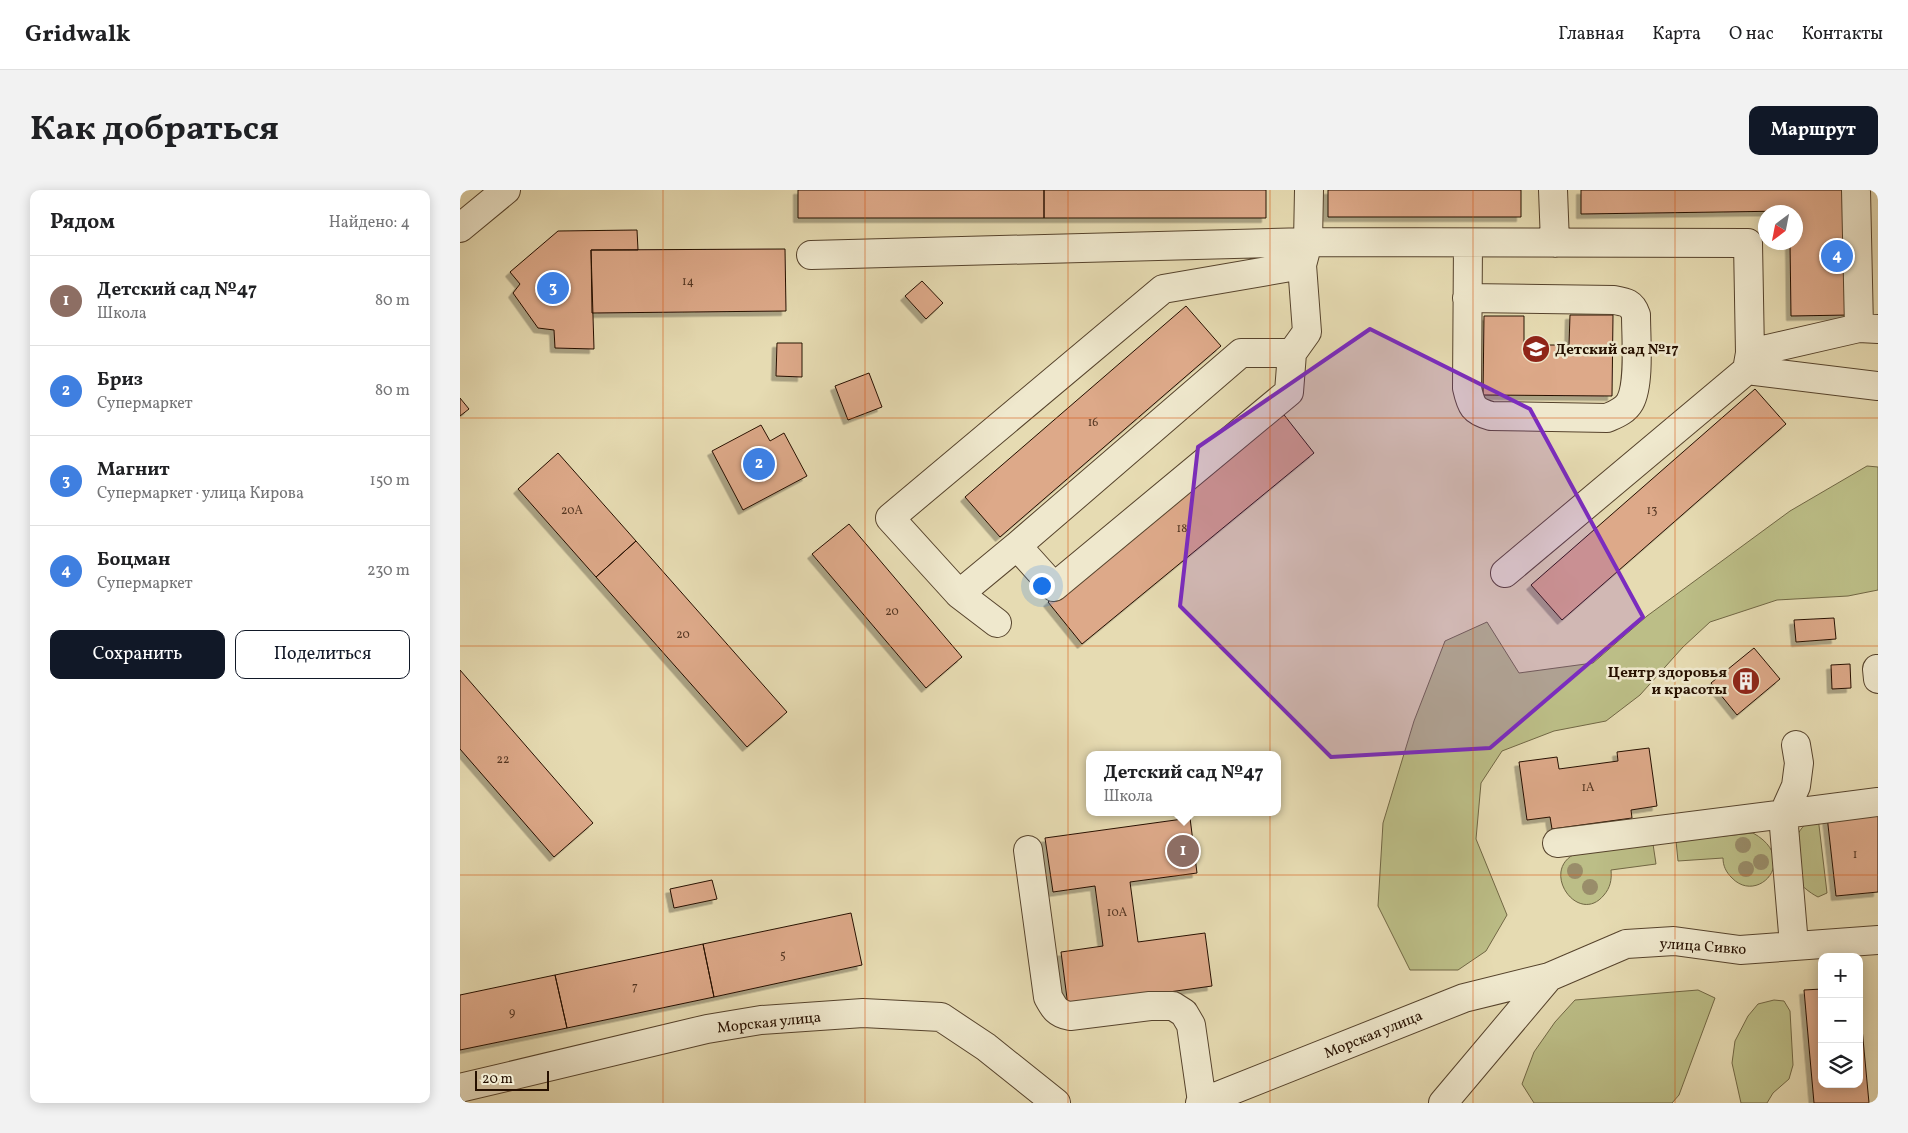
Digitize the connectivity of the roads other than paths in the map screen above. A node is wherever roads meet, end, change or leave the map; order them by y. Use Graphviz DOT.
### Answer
graph roads {
  1 [pos="506,190"];
  2 [pos="1309,190"];
  3 [pos="1553,190"];
  4 [pos="1856,190"];
  5 [pos="460,228"];
  6 [pos="1468,243"];
  7 [pos="1556,243"];
  8 [pos="1305,253"];
  9 [pos="811,254"];
  10 [pos="1468,298"];
  11 [pos="1869,329"];
  12 [pos="1292,353"];
  13 [pos="1748,362"];
  14 [pos="1878,386"];
  15 [pos="1017,546"];
  16 [pos="1505,573"];
  17 [pos="959,594"];
  18 [pos="997,623"];
  19 [pos="1796,745"];
  20 [pos="1878,802"];
  21 [pos="1783,815"];
  22 [pos="1558,843"];
  23 [pos="1028,850"];
  24 [pos="1878,940"];
  25 [pos="1794,945"];
  26 [pos="1550,977"];
  27 [pos="460,1088"];
  28 [pos="1056,1103"];
  29 [pos="1201,1103"];
  30 [pos="1443,1103"];
  1 -- 5 [label="street"];
  2 -- 8 [label="street"];
  3 -- 7 [label="street"];
  4 -- 11 [label="street"];
  6 -- 7 [label="street"];
  6 -- 8 [label="street"];
  6 -- 10 [label="street"];
  7 -- 13 [label="street"];
  8 -- 9 [label="street"];
  8 -- 12 [label="street"];
  8 -- 17 [label="street"];
  10 -- 10 [label="street"];
  11 -- 13 [label="street"];
  12 -- 15 [label="street"];
  12 -- 15 [label="street"];
  13 -- 14 [label="street"];
  13 -- 16 [label="street"];
  15 -- 17 [label="street"];
  17 -- 18 [label="street"];
  19 -- 21 [label="street"];
  20 -- 21 [label="street"];
  21 -- 22 [label="street"];
  21 -- 25 [label="street"];
  23 -- 29 [label="street"];
  24 -- 25 [label="street, улица Сивко"];
  25 -- 26 [label="street, улица Сивко"];
  26 -- 29 [label="street, Морская улица"];
  26 -- 30 [label="street, улица Сивко"];
  27 -- 28 [label="street, Морская улица"];
}
